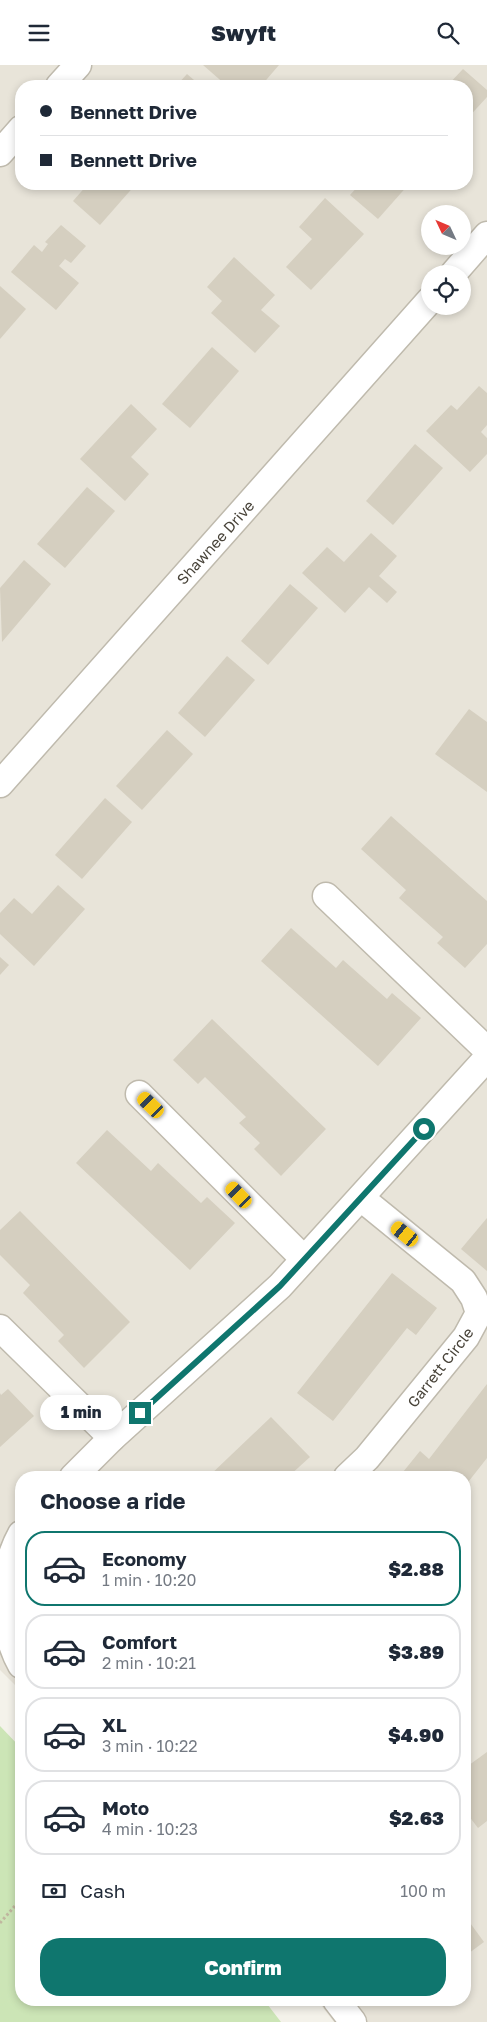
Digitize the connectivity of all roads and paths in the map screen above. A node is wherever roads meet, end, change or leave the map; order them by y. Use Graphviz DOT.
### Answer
graph roads {
  1 [pos="78,65"];
  2 [pos="64,80"];
  3 [pos="15,136"];
  4 [pos="0,153"];
  5 [pos="487,235"];
  6 [pos="461,265"];
  7 [pos="421,310"];
  8 [pos="0,784"];
  9 [pos="326,896"];
  10 [pos="487,1050"];
  11 [pos="487,1058"];
  12 [pos="139,1093"];
  13 [pos="361,1198"];
  14 [pos="304,1259"];
  15 [pos="0,1328"];
  16 [pos="112,1438"];
  17 [pos="79,1471"];
  18 [pos="353,1471"];
  19 [pos="15,1545"];
  20 [pos="15,1652"];
  21 [pos="15,1906"];
  22 [pos="0,1923"];
  23 [pos="341,2006"];
  24 [pos="353,2022"];
  1 -- 2 [label="street"];
  3 -- 4 [label="street"];
  5 -- 6 [label="street"];
  7 -- 8 [label="street, Shawnee Drive"];
  9 -- 10 [label="street"];
  11 -- 13 [label="street"];
  12 -- 14 [label="street"];
  13 -- 14 [label="street"];
  13 -- 18 [label="street, Garrett Circle"];
  14 -- 16 [label="street"];
  15 -- 16 [label="street"];
  16 -- 17 [label="street"];
  19 -- 20 [label="street"];
  21 -- 22 [label="path"];
  23 -- 24 [label="street"];
}
